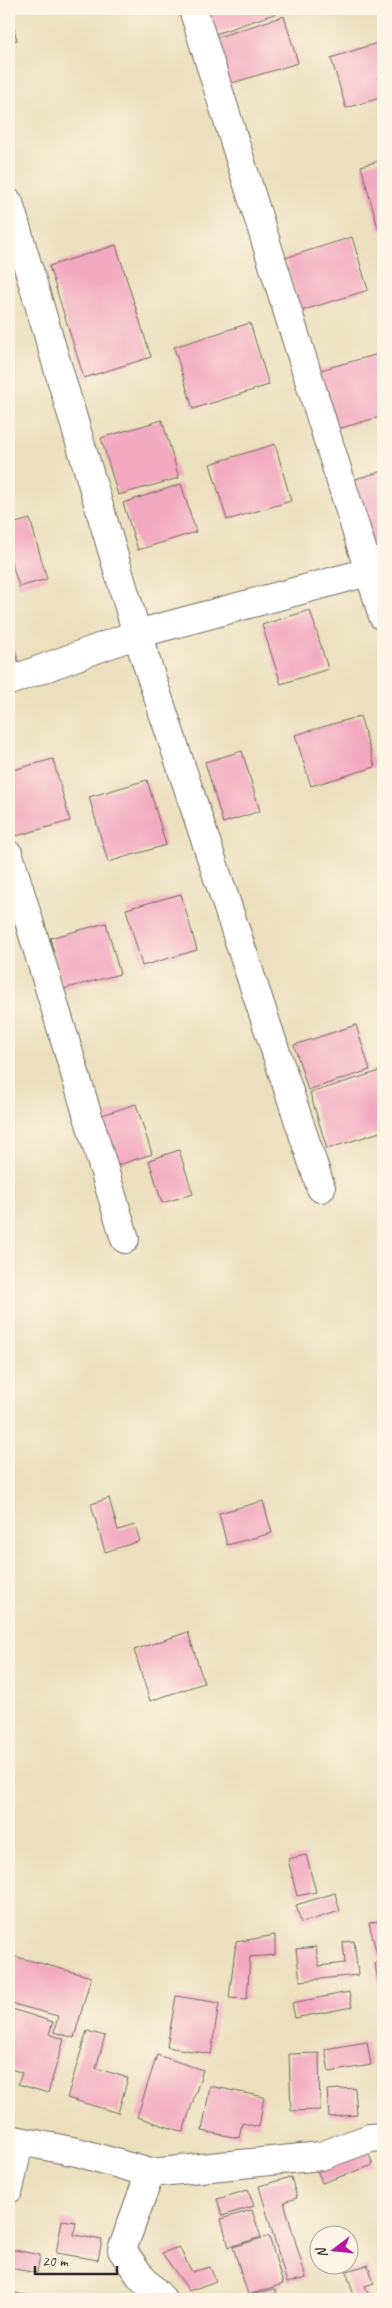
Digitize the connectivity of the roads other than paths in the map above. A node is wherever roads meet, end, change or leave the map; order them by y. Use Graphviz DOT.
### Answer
graph roads {
  1 [pos="193,9"];
  2 [pos="9,203"];
  3 [pos="377,570"];
  4 [pos="383,616"];
  5 [pos="137,634"];
  6 [pos="9,681"];
  7 [pos="9,855"];
  8 [pos="322,1188"];
  9 [pos="125,1239"];
  10 [pos="383,2137"];
  11 [pos="14,2141"];
  12 [pos="150,2173"];
  13 [pos="9,2190"];
  14 [pos="162,2299"];
  1 -- 3 [label="street"];
  2 -- 5 [label="street"];
  3 -- 4 [label="street"];
  3 -- 5 [label="street"];
  5 -- 6 [label="street"];
  5 -- 8 [label="street"];
  7 -- 9 [label="street"];
  10 -- 12 [label="street"];
  11 -- 12 [label="street"];
  11 -- 13 [label="street"];
  12 -- 14 [label="street"];
}
